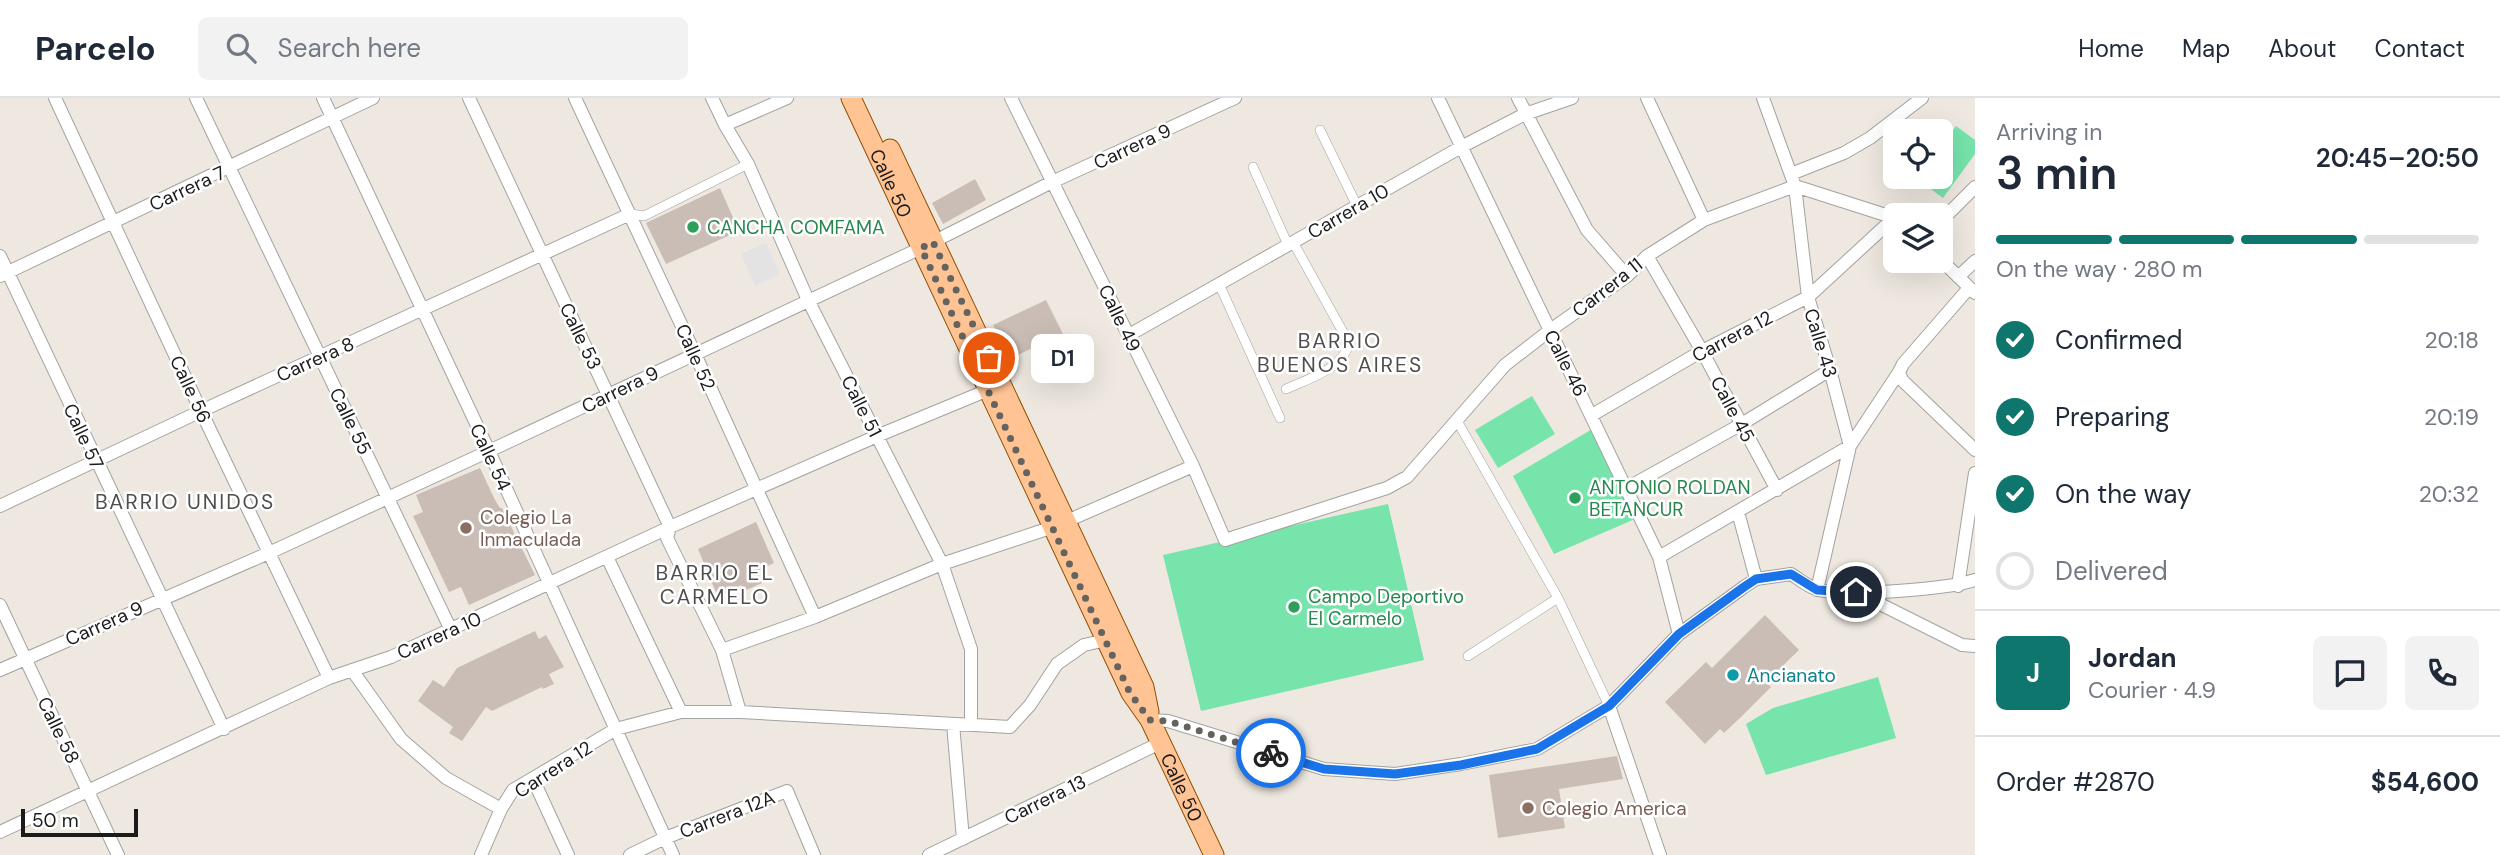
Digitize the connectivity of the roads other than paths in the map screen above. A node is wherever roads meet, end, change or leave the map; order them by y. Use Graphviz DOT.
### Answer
graph roads {
  1 [pos="55,98"];
  2 [pos="196,98"];
  3 [pos="323,98"];
  4 [pos="373,98"];
  5 [pos="469,98"];
  6 [pos="575,98"];
  7 [pos="712,98"];
  8 [pos="787,98"];
  9 [pos="851,98"];
  10 [pos="866,98"];
  11 [pos="1011,98"];
  12 [pos="1235,98"];
  13 [pos="1438,98"];
  14 [pos="1518,98"];
  15 [pos="1572,98"];
  16 [pos="1647,98"];
  17 [pos="1763,98"];
  18 [pos="1922,98"];
  19 [pos="1525,114"];
  20 [pos="332,118"];
  21 [pos="725,125"];
  22 [pos="1320,130"];
  23 [pos="1463,146"];
  24 [pos="748,164"];
  25 [pos="230,167"];
  26 [pos="1253,167"];
  27 [pos="1793,180"];
  28 [pos="1052,182"];
  29 [pos="1975,187"];
  30 [pos="1357,206"];
  31 [pos="1953,209"];
  32 [pos="630,214"];
  33 [pos="1883,214"];
  34 [pos="1704,220"];
  35 [pos="114,222"];
  36 [pos="1883,229"];
  37 [pos="1290,244"];
  38 [pos="927,245"];
  39 [pos="541,254"];
  40 [pos="0,256"];
  41 [pos="1647,256"];
  42 [pos="1975,261"];
  43 [pos="1953,272"];
  44 [pos="4,274"];
  45 [pos="1627,276"];
  46 [pos="1958,277"];
  47 [pos="1219,284"];
  48 [pos="1972,291"];
  49 [pos="1808,298"];
  50 [pos="808,300"];
  51 [pos="421,310"];
  52 [pos="1549,331"];
  53 [pos="1129,335"];
  54 [pos="1702,351"];
  55 [pos="695,354"];
  56 [pos="320,357"];
  57 [pos="1830,370"];
  58 [pos="1900,376"];
  59 [pos="1286,389"];
  60 [pos="988,390"];
  61 [pos="610,394"];
  62 [pos="201,411"];
  63 [pos="1592,415"];
  64 [pos="1280,418"];
  65 [pos="1457,419"];
  66 [pos="1740,425"];
  67 [pos="877,436"];
  68 [pos="1850,446"];
  69 [pos="1975,450"];
  70 [pos="489,451"];
  71 [pos="96,461"];
  72 [pos="1193,466"];
  73 [pos="1975,473"];
  74 [pos="1627,488"];
  75 [pos="756,490"];
  76 [pos="1777,490"];
  77 [pos="388,496"];
  78 [pos="0,506"];
  79 [pos="1738,512"];
  80 [pos="1060,524"];
  81 [pos="670,527"];
  82 [pos="1225,540"];
  83 [pos="271,552"];
  84 [pos="607,557"];
  85 [pos="1659,557"];
  86 [pos="942,564"];
  87 [pos="1756,579"];
  88 [pos="1975,580"];
  89 [pos="550,585"];
  90 [pos="1958,586"];
  91 [pos="1817,590"];
  92 [pos="1856,592"];
  93 [pos="161,598"];
  94 [pos="1558,598"];
  95 [pos="0,605"];
  96 [pos="815,617"];
  97 [pos="451,630"];
  98 [pos="1679,634"];
  99 [pos="1105,640"];
  100 [pos="1975,646"];
  101 [pos="722,650"];
  102 [pos="1468,656"];
  103 [pos="24,659"];
  104 [pos="0,670"];
  105 [pos="352,670"];
  106 [pos="329,678"];
  107 [pos="1609,706"];
  108 [pos="681,712"];
  109 [pos="740,712"];
  110 [pos="1150,720"];
  111 [pos="953,724"];
  112 [pos="971,724"];
  113 [pos="224,729"];
  114 [pos="616,729"];
  115 [pos="1160,743"];
  116 [pos="533,779"];
  117 [pos="89,792"];
  118 [pos="501,809"];
  119 [pos="0,832"];
  120 [pos="665,838"];
  121 [pos="963,839"];
  122 [pos="118,855"];
  123 [pos="481,855"];
  124 [pos="568,855"];
  125 [pos="630,855"];
  126 [pos="673,855"];
  127 [pos="814,855"];
  128 [pos="929,855"];
  129 [pos="1214,855"];
  130 [pos="1660,855"];
  1 -- 35 [label="street, Calle 56"];
  2 -- 25 [label="street, Calle 55"];
  3 -- 20 [label="street, Calle 54"];
  4 -- 20 [label="street, Carrera 7"];
  5 -- 39 [label="street, Calle 53"];
  6 -- 32 [label="street, Calle 52"];
  7 -- 21 [label="street, Calle 51"];
  8 -- 21 [label="street"];
  9 -- 38 [label="main road, Calle 50"];
  10 -- 38 [label="main road, Calle 50"];
  11 -- 28 [label="street, Calle 49"];
  12 -- 28 [label="street, Carrera 9"];
  13 -- 23 [label="street, Calle 46"];
  14 -- 19 [label="street"];
  15 -- 19 [label="street, Carrera 10"];
  16 -- 34 [label="street"];
  17 -- 27 [label="street, Calle 43"];
  18 -- 27 [label="street, Carrera 11"];
  19 -- 23 [label="street, Carrera 10"];
  19 -- 45 [label="street"];
  20 -- 25 [label="street, Carrera 7"];
  20 -- 51 [label="street, Calle 54"];
  21 -- 24 [label="street, Calle 51"];
  22 -- 30 [label="street"];
  23 -- 30 [label="street, Carrera 10"];
  23 -- 52 [label="street, Calle 46"];
  24 -- 32 [label="street"];
  24 -- 50 [label="street, Calle 51"];
  25 -- 35 [label="street, Carrera 7"];
  25 -- 56 [label="street, Calle 55"];
  26 -- 37 [label="street"];
  27 -- 33 [label="street"];
  27 -- 34 [label="street, Carrera 11"];
  27 -- 49 [label="street, Calle 43"];
  28 -- 38 [label="street, Carrera 9"];
  28 -- 53 [label="street, Calle 49"];
  29 -- 31 [label="street"];
  30 -- 37 [label="street, Carrera 10"];
  32 -- 39 [label="street, Carrera 8"];
  32 -- 55 [label="street, Calle 52"];
  34 -- 41 [label="street, Carrera 11"];
  35 -- 44 [label="street, Carrera 7"];
  35 -- 62 [label="street, Calle 56"];
  36 -- 49 [label="street, Carrera 12"];
  37 -- 47 [label="street, Carrera 10"];
  37 -- 59 [label="street"];
  38 -- 50 [label="street, Carrera 9"];
  38 -- 60 [label="main road, Calle 50"];
  38 -- 80 [label="main road, Calle 50"];
  39 -- 51 [label="street, Carrera 8"];
  39 -- 61 [label="street, Calle 53"];
  40 -- 44 [label="street, Calle 57"];
  41 -- 45 [label="street, Carrera 11"];
  41 -- 54 [label="street, Calle 45"];
  42 -- 46 [label="street"];
  43 -- 46 [label="street"];
  44 -- 71 [label="street, Calle 57"];
  45 -- 52 [label="street, Carrera 11"];
  46 -- 48 [label="street"];
  47 -- 53 [label="street, Carrera 10"];
  47 -- 64 [label="street"];
  48 -- 58 [label="street"];
  49 -- 54 [label="street, Carrera 12"];
  49 -- 57 [label="street, Calle 43"];
  50 -- 55 [label="street, Carrera 9"];
  50 -- 67 [label="street, Calle 51"];
  51 -- 56 [label="street, Carrera 8"];
  51 -- 70 [label="street, Calle 54"];
  52 -- 63 [label="street, Calle 46"];
  52 -- 65 [label="street, Carrera 11"];
  53 -- 72 [label="street, Calle 49"];
  54 -- 63 [label="street, Carrera 12"];
  54 -- 66 [label="street, Calle 45"];
  55 -- 61 [label="street, Carrera 9"];
  55 -- 75 [label="street, Calle 52"];
  56 -- 62 [label="street, Carrera 8"];
  56 -- 77 [label="street, Calle 55"];
  57 -- 66 [label="street"];
  57 -- 68 [label="street, Calle 43"];
  58 -- 68 [label="street"];
  58 -- 69 [label="street"];
  60 -- 67 [label="street"];
  60 -- 80 [label="main road, Calle 50"];
  61 -- 70 [label="street, Carrera 9"];
  61 -- 81 [label="street, Calle 53"];
  62 -- 71 [label="street, Carrera 8"];
  62 -- 83 [label="street, Calle 56"];
  63 -- 74 [label="street, Calle 46"];
  65 -- 82 [label="street, Carrera 11"];
  65 -- 94 [label="street"];
  66 -- 74 [label="street"];
  66 -- 76 [label="street, Calle 45"];
  67 -- 75 [label="street, Carrera 10"];
  67 -- 86 [label="street, Calle 51"];
  68 -- 76 [label="street"];
  68 -- 91 [label="street, Calle 43"];
  70 -- 77 [label="street, Carrera 9"];
  70 -- 89 [label="street, Calle 54"];
  71 -- 78 [label="street, Carrera 8"];
  71 -- 93 [label="street, Calle 57"];
  72 -- 80 [label="street"];
  72 -- 82 [label="street, Calle 49"];
  73 -- 90 [label="street"];
  74 -- 85 [label="street, Calle 46"];
  75 -- 81 [label="street, Carrera 10"];
  75 -- 96 [label="street, Calle 52"];
  76 -- 79 [label="street"];
  77 -- 83 [label="street, Carrera 9"];
  77 -- 97 [label="street, Calle 55"];
  79 -- 85 [label="street"];
  79 -- 87 [label="street"];
  80 -- 86 [label="street"];
  80 -- 99 [label="main road, Calle 50"];
  80 -- 110 [label="main road, Calle 50"];
  81 -- 84 [label="street, Carrera 10"];
  81 -- 101 [label="street, Calle 53"];
  83 -- 93 [label="street, Carrera 9"];
  83 -- 106 [label="street, Calle 56"];
  84 -- 89 [label="street, Carrera 10"];
  84 -- 108 [label="street"];
  85 -- 98 [label="street, Calle 46"];
  86 -- 96 [label="street"];
  86 -- 112 [label="street, Calle 51"];
  87 -- 91 [label="street"];
  87 -- 98 [label="street"];
  88 -- 90 [label="street"];
  89 -- 97 [label="street, Carrera 10"];
  89 -- 114 [label="street, Calle 54"];
  90 -- 92 [label="street"];
  91 -- 92 [label="street"];
  92 -- 100 [label="street"];
  93 -- 103 [label="street, Carrera 9"];
  93 -- 113 [label="street, Calle 57"];
  94 -- 102 [label="street"];
  94 -- 107 [label="street"];
  95 -- 103 [label="street, Calle 58"];
  96 -- 101 [label="street"];
  97 -- 105 [label="street, Carrera 10"];
  98 -- 107 [label="street"];
  99 -- 110 [label="main road, Calle 50"];
  99 -- 112 [label="street, Carrera 12"];
  101 -- 109 [label="street, Calle 53"];
  103 -- 104 [label="street, Carrera 9"];
  103 -- 117 [label="street, Calle 58"];
  105 -- 106 [label="street, Carrera 10"];
  105 -- 118 [label="street"];
  106 -- 113 [label="street, Carrera 10"];
  107 -- 110 [label="street"];
  107 -- 130 [label="street"];
  108 -- 109 [label="street, Carrera 12"];
  108 -- 114 [label="street, Carrera 12"];
  109 -- 111 [label="street, Carrera 12"];
  110 -- 115 [label="main road, Calle 50"];
  111 -- 112 [label="street, Carrera 12"];
  111 -- 121 [label="street"];
  113 -- 117 [label="street, Carrera 10"];
  114 -- 116 [label="street, Carrera 12"];
  114 -- 120 [label="street, Calle 54"];
  115 -- 121 [label="street, Carrera 13"];
  115 -- 129 [label="main road, Calle 50"];
  116 -- 118 [label="street, Carrera 12"];
  116 -- 124 [label="street"];
  117 -- 119 [label="street, Carrera 10"];
  117 -- 122 [label="street, Calle 58"];
  118 -- 123 [label="street, Carrera 12"];
  120 -- 125 [label="street, Carrera 12A"];
  120 -- 126 [label="street, Calle 54"];
  120 -- 127 [label="street, Carrera 12A"];
  121 -- 128 [label="street, Carrera 13"];
}
